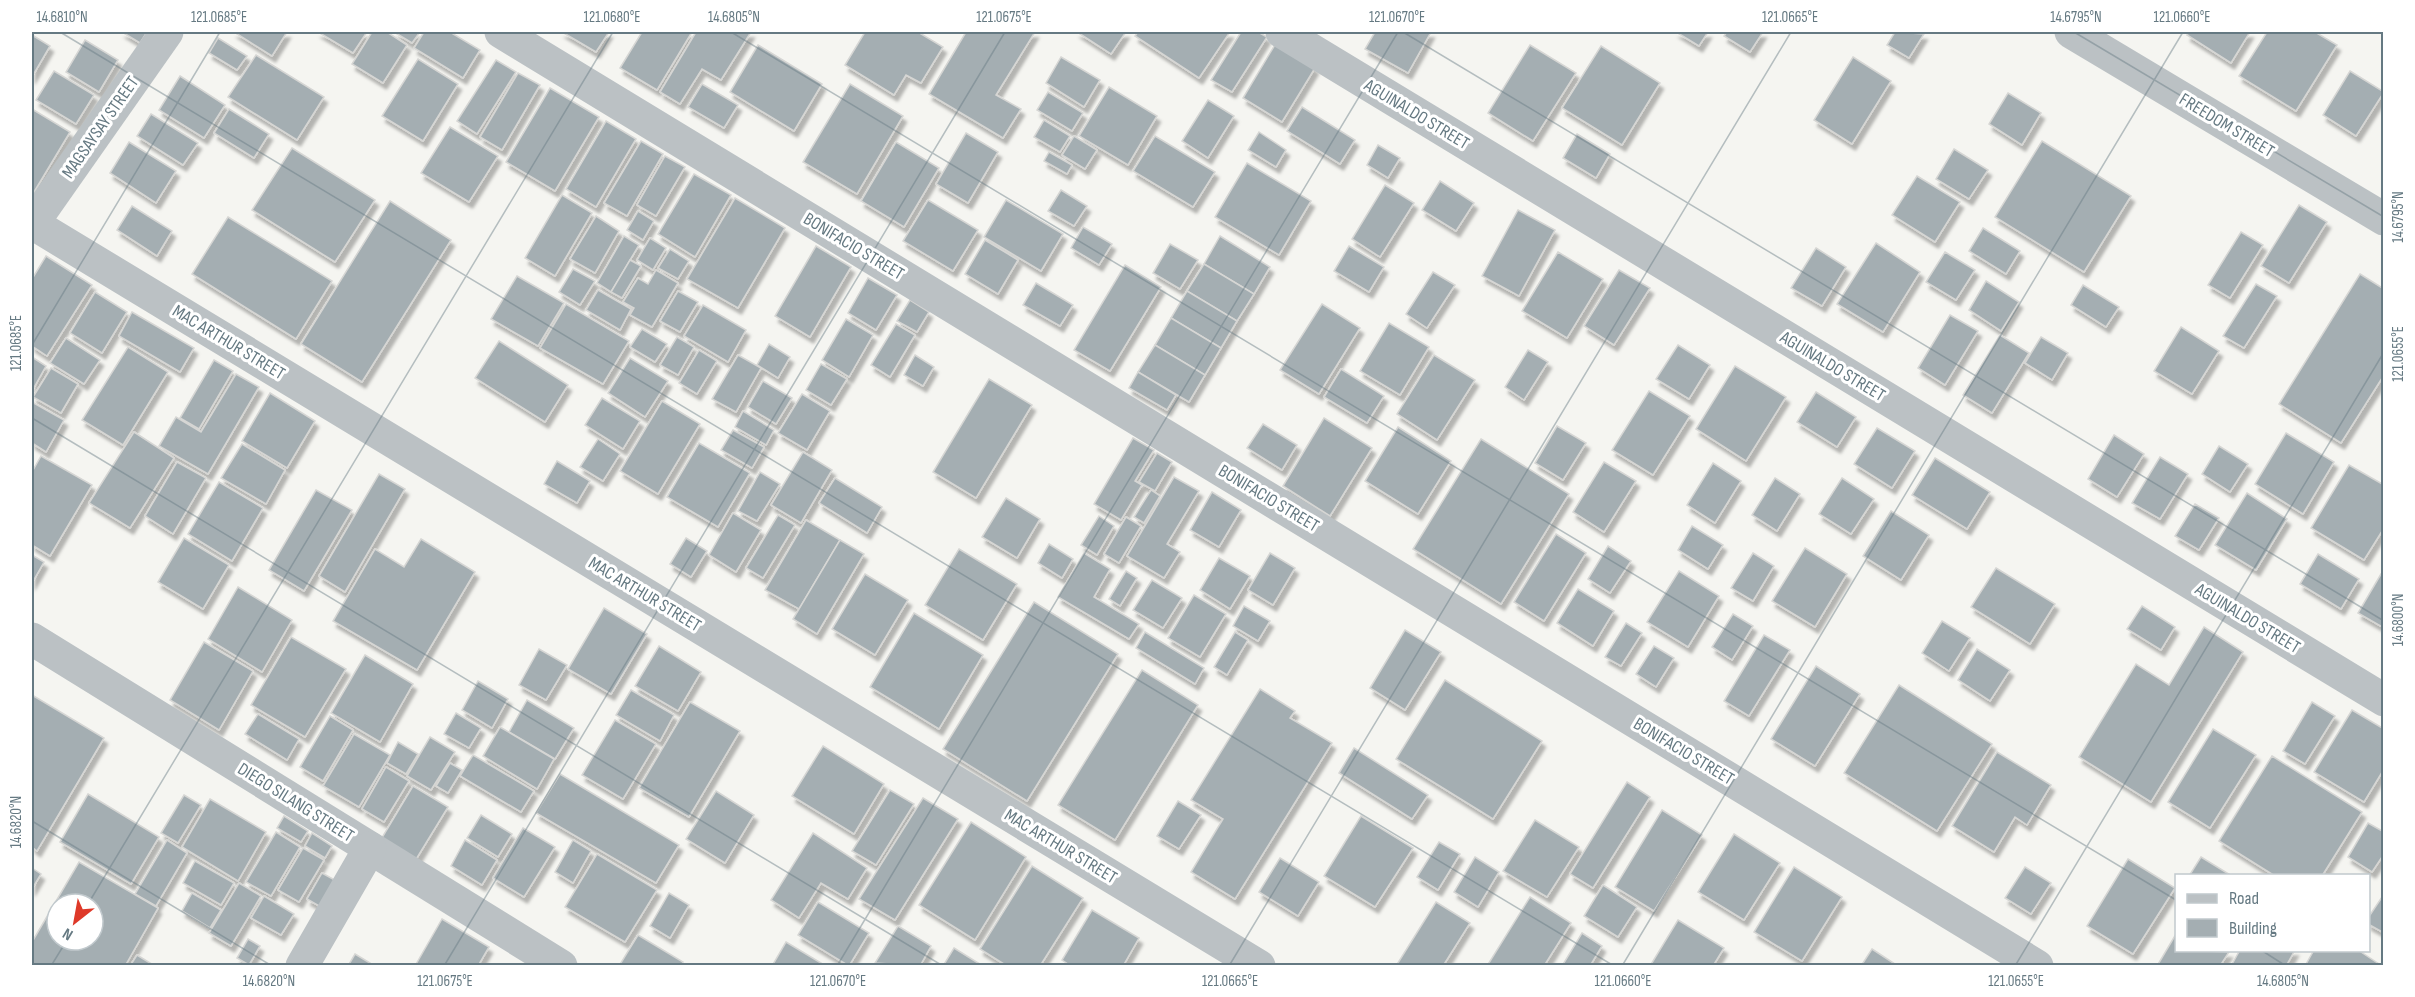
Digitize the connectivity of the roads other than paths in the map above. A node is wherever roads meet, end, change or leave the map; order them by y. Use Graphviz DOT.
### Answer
graph roads {
  1 [pos="167,32"];
  2 [pos="501,32"];
  3 [pos="1282,32"];
  4 [pos="2071,32"];
  5 [pos="2384,219"];
  6 [pos="32,223"];
  7 [pos="32,639"];
  8 [pos="2384,700"];
  9 [pos="370,848"];
  10 [pos="302,966"];
  11 [pos="561,966"];
  12 [pos="1259,966"];
  13 [pos="2037,966"];
  1 -- 6 [label="street, MAGSAYSAY STREET"];
  2 -- 13 [label="street, BONIFACIO STREET"];
  3 -- 8 [label="street, AGUINALDO STREET"];
  4 -- 5 [label="street, FREEDOM STREET"];
  6 -- 12 [label="street, MAC ARTHUR STREET"];
  7 -- 9 [label="street, DIEGO SILANG STREET"];
  9 -- 10 [label="street"];
  9 -- 11 [label="street, DIEGO SILANG STREET"];
}
